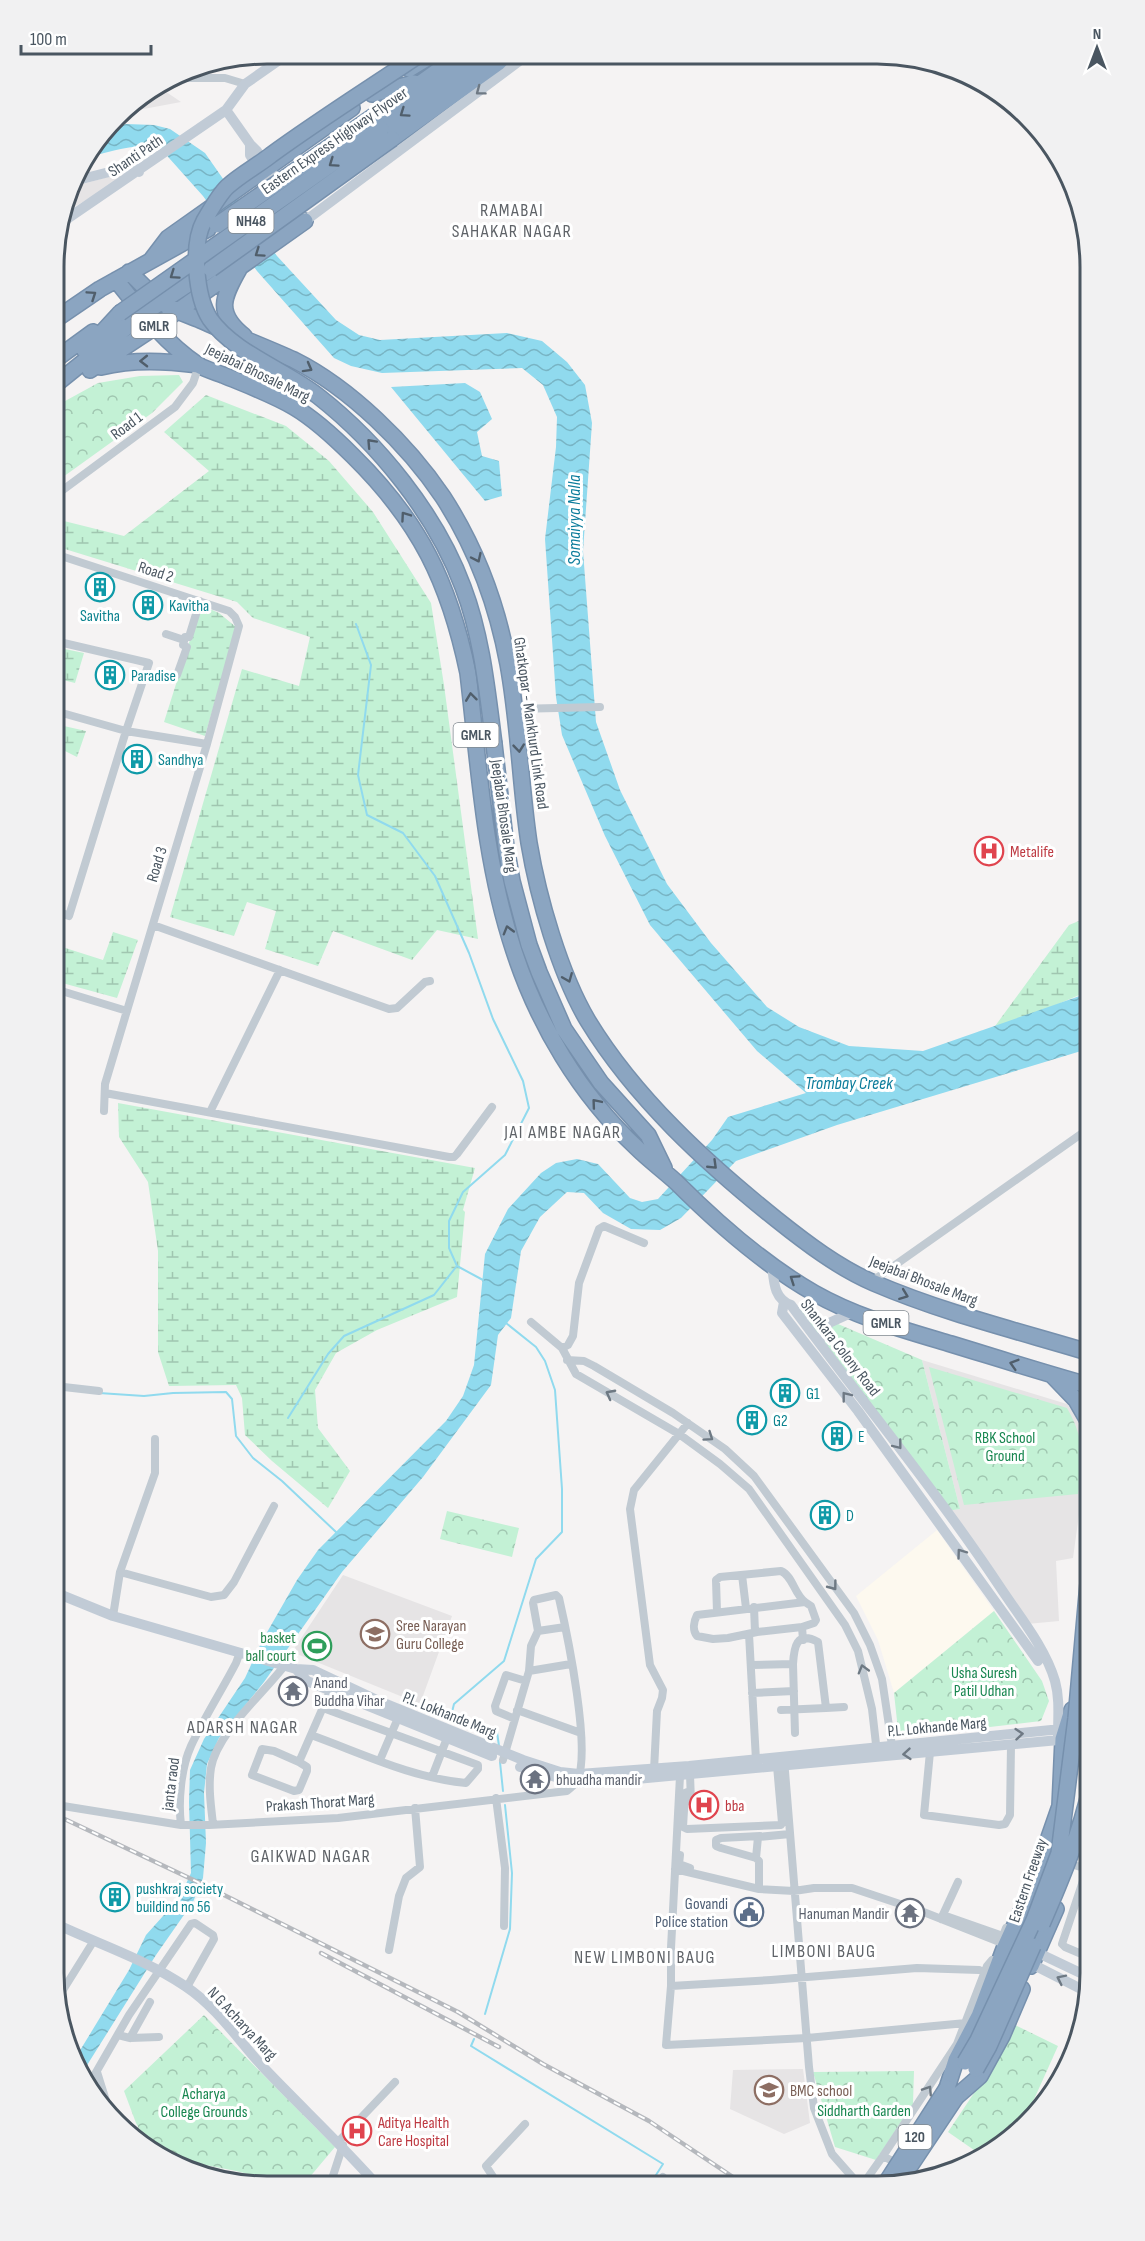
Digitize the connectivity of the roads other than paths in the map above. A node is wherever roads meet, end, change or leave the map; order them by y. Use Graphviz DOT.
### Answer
graph roads {
  1 [pos="274,64"];
  2 [pos="407,64"];
  3 [pos="412,64"];
  4 [pos="417,64"];
  5 [pos="447,64"];
  6 [pos="473,64"];
  7 [pos="496,64"];
  8 [pos="515,64"];
  9 [pos="401,74"];
  10 [pos="195,78"];
  11 [pos="425,80"];
  12 [pos="245,84"];
  13 [pos="372,94"];
  14 [pos="226,110"];
  15 [pos="382,128"];
  16 [pos="264,170"];
  17 [pos="139,172"];
  18 [pos="85,178"];
  19 [pos="71,217"];
  20 [pos="300,224"];
  21 [pos="152,259"];
  22 [pos="240,266"];
  23 [pos="123,276"];
  24 [pos="162,303"];
  25 [pos="177,310"];
  26 [pos="65,313"];
  27 [pos="120,313"];
  28 [pos="143,314"];
  29 [pos="155,327"];
  30 [pos="255,344"];
  31 [pos="65,353"];
  32 [pos="199,365"];
  33 [pos="90,370"];
  34 [pos="65,372"];
  35 [pos="65,373"];
  36 [pos="65,376"];
  37 [pos="65,488"];
  38 [pos="65,557"];
  39 [pos="200,601"];
  40 [pos="239,626"];
  41 [pos="166,634"];
  42 [pos="184,640"];
  43 [pos="65,643"];
  44 [pos="177,675"];
  45 [pos="598,707"];
  46 [pos="514,709"];
  47 [pos="65,714"];
  48 [pos="126,731"];
  49 [pos="207,744"];
  50 [pos="65,914"];
  51 [pos="153,925"];
  52 [pos="280,970"];
  53 [pos="430,981"];
  54 [pos="65,992"];
  55 [pos="127,1011"];
  56 [pos="105,1093"];
  57 [pos="492,1107"];
  58 [pos="104,1111"];
  59 [pos="210,1112"];
  60 [pos="1080,1135"];
  61 [pos="667,1173"];
  62 [pos="733,1184"];
  63 [pos="644,1243"];
  64 [pos="772,1264"];
  65 [pos="871,1282"];
  66 [pos="784,1302"];
  67 [pos="853,1312"];
  68 [pos="531,1322"];
  69 [pos="819,1342"];
  70 [pos="561,1348"];
  71 [pos="1080,1350"];
  72 [pos="567,1360"];
  73 [pos="1053,1375"];
  74 [pos="1080,1383"];
  75 [pos="64,1387"];
  76 [pos="99,1391"];
  77 [pos="642,1395"];
  78 [pos="630,1405"];
  79 [pos="1080,1407"];
  80 [pos="688,1423"];
  81 [pos="679,1434"];
  82 [pos="155,1439"];
  83 [pos="743,1466"];
  84 [pos="735,1476"];
  85 [pos="274,1506"];
  86 [pos="781,1513"];
  87 [pos="770,1519"];
  88 [pos="120,1572"];
  89 [pos="742,1575"];
  90 [pos="64,1596"];
  91 [pos="1000,1598"];
  92 [pos="805,1602"];
  93 [pos="750,1608"];
  94 [pos="852,1611"];
  95 [pos="717,1612"];
  96 [pos="113,1616"];
  97 [pos="840,1618"];
  98 [pos="565,1627"];
  99 [pos="802,1627"];
  100 [pos="538,1631"];
  101 [pos="752,1633"];
  102 [pos="803,1640"];
  103 [pos="241,1653"];
  104 [pos="571,1664"];
  105 [pos="793,1664"];
  106 [pos="284,1665"];
  107 [pos="751,1665"];
  108 [pos="296,1669"];
  109 [pos="529,1671"];
  110 [pos="1080,1673"];
  111 [pos="1080,1673"];
  112 [pos="526,1681"];
  113 [pos="331,1689"];
  114 [pos="794,1691"];
  115 [pos="752,1693"];
  116 [pos="883,1696"];
  117 [pos="844,1707"];
  118 [pos="323,1708"];
  119 [pos="826,1708"];
  120 [pos="795,1709"];
  121 [pos="872,1709"];
  122 [pos="781,1710"];
  123 [pos="516,1715"];
  124 [pos="398,1718"];
  125 [pos="423,1724"];
  126 [pos="1080,1729"];
  127 [pos="392,1733"];
  128 [pos="581,1733"];
  129 [pos="795,1733"];
  130 [pos="311,1735"];
  131 [pos="1059,1735"];
  132 [pos="1080,1736"];
  133 [pos="447,1738"];
  134 [pos="987,1742"];
  135 [pos="1011,1745"];
  136 [pos="891,1746"];
  137 [pos="442,1751"];
  138 [pos="877,1752"];
  139 [pos="930,1752"];
  140 [pos="504,1757"];
  141 [pos="380,1760"];
  142 [pos="756,1760"];
  143 [pos="299,1762"];
  144 [pos="782,1763"];
  145 [pos="654,1770"];
  146 [pos="685,1775"];
  147 [pos="432,1777"];
  148 [pos="578,1778"];
  149 [pos="690,1791"];
  150 [pos="496,1798"];
  151 [pos="691,1801"];
  152 [pos="64,1806"];
  153 [pos="415,1809"];
  154 [pos="184,1825"];
  155 [pos="211,1825"];
  156 [pos="790,1834"];
  157 [pos="682,1836"];
  158 [pos="760,1836"];
  159 [pos="741,1837"];
  160 [pos="1080,1843"];
  161 [pos="678,1845"];
  162 [pos="1080,1850"];
  163 [pos="739,1853"];
  164 [pos="1080,1853"];
  165 [pos="756,1858"];
  166 [pos="1080,1863"];
  167 [pos="1077,1864"];
  168 [pos="690,1868"];
  169 [pos="675,1869"];
  170 [pos="958,1882"];
  171 [pos="759,1889"];
  172 [pos="794,1891"];
  173 [pos="1015,1910"];
  174 [pos="942,1917"];
  175 [pos="504,1926"];
  176 [pos="64,1928"];
  177 [pos="93,1942"];
  178 [pos="1002,1945"];
  179 [pos="389,1950"];
  180 [pos="1080,1954"];
  181 [pos="1035,1958"];
  182 [pos="156,1968"];
  183 [pos="979,1970"];
  184 [pos="1080,1974"];
  185 [pos="801,1977"];
  186 [pos="671,1986"];
  187 [pos="65,1987"];
  188 [pos="186,1987"];
  189 [pos="1080,1987"];
  190 [pos="150,2002"];
  191 [pos="966,2024"];
  192 [pos="118,2035"];
  193 [pos="159,2037"];
  194 [pos="130,2038"];
  195 [pos="807,2038"];
  196 [pos="970,2066"];
  197 [pos="97,2072"];
  198 [pos="94,2077"];
  199 [pos="395,2082"];
  200 [pos="103,2091"];
  201 [pos="951,2093"];
  202 [pos="525,2124"];
  203 [pos="340,2143"];
  204 [pos="883,2156"];
  205 [pos="915,2173"];
  206 [pos="903,2175"];
  207 [pos="332,2176"];
  208 [pos="369,2176"];
  209 [pos="492,2176"];
  210 [pos="851,2176"];
  211 [pos="869,2176"];
  212 [pos="891,2176"];
  1 -- 12 [label="main road, Shanti Path"];
  61 -- 2 [label="highway, one-way, bridge"];
  3 -- 9 [label="main road"];
  4 -- 9 [label="highway"];
  5 -- 11 [label="highway, NH48"];
  6 -- 15 [label="highway, Eastern Express Highway Flyover / NH48, one-way"];
  7 -- 15 [label="highway"];
  8 -- 20 [label="main road, one-way"];
  9 -- 13 [label="highway"];
  10 -- 12 [label="street"];
  11 -- 13 [label="highway"];
  11 -- 15 [label="highway, NH48"];
  12 -- 14 [label="main road, Shanti Path"];
  13 -- 16 [label="highway"];
  14 -- 16 [label="main road"];
  14 -- 17 [label="main road, Shanti Path"];
  15 -- 21 [label="highway, NH48, bridge"];
  15 -- 24 [label="highway, bridge"];
  15 -- 27 [label="highway, Eastern Express Highway Flyover / NH48, one-way, bridge"];
  16 -- 20 [label="main road"];
  16 -- 21 [label="highway, bridge"];
  17 -- 18 [label="main road"];
  17 -- 19 [label="main road, Shanti Path"];
  20 -- 22 [label="highway, one-way"];
  21 -- 23 [label="highway, NH48"];
  22 -- 25 [label="highway"];
  22 -- 30 [label="highway"];
  23 -- 24 [label="highway, Ghatkopar - Mankhurd Link Road / GMLR"];
  26 -- 23 [label="highway, NH48, one-way"];
  23 -- 28 [label="highway, Jeejabai Bhosale Marg / GMLR"];
  24 -- 25 [label="highway, Ghatkopar - Mankhurd Link Road / GMLR"];
  24 -- 28 [label="highway"];
  25 -- 29 [label="highway"];
  25 -- 30 [label="highway, Ghatkopar - Mankhurd Link Road / GMLR"];
  27 -- 31 [label="highway, Eastern Express Highway Flyover / NH48"];
  27 -- 34 [label="highway"];
  28 -- 29 [label="highway, Jeejabai Bhosale Marg / GMLR"];
  28 -- 35 [label="highway"];
  29 -- 32 [label="highway, Jeejabai Bhosale Marg / GMLR"];
  29 -- 33 [label="highway"];
  30 -- 46 [label="highway, Ghatkopar - Mankhurd Link Road / GMLR, one-way"];
  32 -- 33 [label="highway, one-way"];
  32 -- 37 [label="street, Road 1"];
  61 -- 32 [label="highway, Jeejabai Bhosale Marg / GMLR, one-way"];
  33 -- 36 [label="highway"];
  38 -- 39 [label="street, Road 2"];
  39 -- 40 [label="street, Road 2"];
  39 -- 42 [label="street"];
  40 -- 49 [label="street, Road 3"];
  41 -- 42 [label="street"];
  42 -- 44 [label="street"];
  43 -- 48 [label="street"];
  45 -- 46 [label="street"];
  46 -- 62 [label="highway, Ghatkopar - Mankhurd Link Road / GMLR, one-way"];
  47 -- 48 [label="street"];
  48 -- 49 [label="street"];
  48 -- 50 [label="street"];
  49 -- 51 [label="street, Road 3"];
  51 -- 52 [label="street"];
  51 -- 55 [label="street, Road 3"];
  52 -- 53 [label="street"];
  52 -- 59 [label="street"];
  54 -- 55 [label="street"];
  55 -- 56 [label="street, Road 3"];
  56 -- 58 [label="street, Road 3"];
  56 -- 59 [label="street"];
  57 -- 59 [label="street"];
  60 -- 65 [label="street"];
  61 -- 64 [label="highway, GMLR"];
  62 -- 65 [label="highway, Jeejabai Bhosale Marg / GMLR"];
  63 -- 70 [label="street"];
  64 -- 66 [label="main road"];
  67 -- 64 [label="highway, GMLR, one-way"];
  65 -- 71 [label="highway, Jeejabai Bhosale Marg / GMLR, one-way"];
  66 -- 69 [label="main road, Shankara Colony Road"];
  91 -- 66 [label="main road, Shankara Colony Road, one-way"];
  67 -- 69 [label="main road"];
  73 -- 67 [label="highway, GMLR, one-way"];
  68 -- 70 [label="street"];
  69 -- 91 [label="main road, Shankara Colony Road, one-way"];
  70 -- 72 [label="street"];
  72 -- 77 [label="street"];
  78 -- 72 [label="street, one-way"];
  73 -- 74 [label="highway, GMLR"];
  73 -- 79 [label="highway"];
  75 -- 76 [label="street"];
  77 -- 78 [label="street"];
  77 -- 80 [label="street"];
  78 -- 81 [label="street"];
  80 -- 81 [label="street"];
  80 -- 83 [label="street, one-way"];
  81 -- 84 [label="street"];
  81 -- 145 [label="street"];
  82 -- 88 [label="street"];
  83 -- 84 [label="street"];
  83 -- 86 [label="street"];
  84 -- 87 [label="street"];
  85 -- 88 [label="street"];
  86 -- 87 [label="street"];
  86 -- 94 [label="street, one-way"];
  87 -- 97 [label="street"];
  88 -- 96 [label="street"];
  89 -- 92 [label="street"];
  89 -- 93 [label="street"];
  89 -- 95 [label="street"];
  90 -- 96 [label="main road"];
  91 -- 131 [label="main road, Shankara Colony Road"];
  92 -- 93 [label="street"];
  92 -- 99 [label="street"];
  93 -- 95 [label="street"];
  93 -- 101 [label="street"];
  94 -- 97 [label="street"];
  94 -- 116 [label="street"];
  95 -- 101 [label="street"];
  96 -- 103 [label="main road"];
  121 -- 97 [label="street, one-way"];
  98 -- 100 [label="street"];
  98 -- 100 [label="street"];
  98 -- 104 [label="street"];
  99 -- 101 [label="street"];
  99 -- 102 [label="street"];
  100 -- 109 [label="street"];
  101 -- 107 [label="street"];
  102 -- 105 [label="street"];
  102 -- 119 [label="street"];
  103 -- 106 [label="main road"];
  103 -- 154 [label="street, janta raod"];
  104 -- 109 [label="street"];
  104 -- 128 [label="street"];
  105 -- 107 [label="street"];
  105 -- 114 [label="street"];
  106 -- 108 [label="main road"];
  106 -- 155 [label="street"];
  107 -- 115 [label="street"];
  108 -- 113 [label="main road, P.L. Lokhande Marg"];
  108 -- 125 [label="main road, P.L. Lokhande Marg"];
  109 -- 112 [label="street"];
  110 -- 196 [label="highway, Eastern Freeway, bridge"];
  111 -- 131 [label="highway"];
  112 -- 123 [label="street"];
  112 -- 123 [label="street"];
  113 -- 118 [label="street"];
  113 -- 124 [label="main road, P.L. Lokhande Marg"];
  114 -- 115 [label="street"];
  114 -- 120 [label="street"];
  115 -- 142 [label="street"];
  116 -- 121 [label="street"];
  116 -- 136 [label="street"];
  117 -- 119 [label="street"];
  118 -- 127 [label="street"];
  118 -- 130 [label="street"];
  119 -- 120 [label="street"];
  120 -- 122 [label="street"];
  120 -- 129 [label="street"];
  121 -- 138 [label="street"];
  123 -- 128 [label="street"];
  123 -- 140 [label="street"];
  124 -- 125 [label="main road, P.L. Lokhande Marg"];
  124 -- 127 [label="street"];
  125 -- 133 [label="main road, P.L. Lokhande Marg"];
  125 -- 140 [label="main road, P.L. Lokhande Marg"];
  126 -- 131 [label="main road, P.L. Lokhande Marg"];
  127 -- 137 [label="street"];
  127 -- 141 [label="street"];
  128 -- 148 [label="street"];
  130 -- 141 [label="street"];
  130 -- 143 [label="street"];
  131 -- 132 [label="main road, P.L. Lokhande Marg"];
  134 -- 131 [label="main road, P.L. Lokhande Marg, one-way"];
  131 -- 135 [label="main road, P.L. Lokhande Marg"];
  131 -- 178 [label="highway"];
  133 -- 137 [label="street"];
  133 -- 140 [label="main road, P.L. Lokhande Marg"];
  134 -- 135 [label="main road, P.L. Lokhande Marg"];
  134 -- 136 [label="main road, P.L. Lokhande Marg"];
  134 -- 139 [label="main road, P.L. Lokhande Marg"];
  135 -- 139 [label="street"];
  136 -- 138 [label="main road, P.L. Lokhande Marg"];
  137 -- 147 [label="street"];
  137 -- 147 [label="street"];
  139 -- 138 [label="main road, P.L. Lokhande Marg, one-way"];
  138 -- 144 [label="main road, P.L. Lokhande Marg"];
  140 -- 148 [label="main road, P.L. Lokhande Marg"];
  141 -- 147 [label="street"];
  142 -- 144 [label="main road, P.L. Lokhande Marg"];
  142 -- 145 [label="main road, P.L. Lokhande Marg"];
  143 -- 143 [label="street"];
  144 -- 146 [label="main road, P.L. Lokhande Marg"];
  144 -- 149 [label="street"];
  144 -- 156 [label="street"];
  145 -- 148 [label="main road, P.L. Lokhande Marg"];
  146 -- 148 [label="main road, P.L. Lokhande Marg"];
  146 -- 149 [label="street"];
  146 -- 161 [label="street"];
  148 -- 150 [label="street, Prakash Thorat Marg"];
  149 -- 151 [label="street"];
  150 -- 153 [label="street, Prakash Thorat Marg"];
  150 -- 175 [label="street"];
  152 -- 154 [label="street, Prakash Thorat Marg"];
  153 -- 155 [label="street, Prakash Thorat Marg"];
  153 -- 179 [label="street"];
  154 -- 155 [label="street, Prakash Thorat Marg"];
  156 -- 158 [label="street"];
  156 -- 172 [label="street"];
  157 -- 161 [label="street"];
  158 -- 159 [label="street"];
  158 -- 165 [label="street"];
  159 -- 163 [label="street"];
  159 -- 163 [label="street"];
  160 -- 167 [label="highway, Eastern Freeway, bridge"];
  161 -- 168 [label="street"];
  161 -- 169 [label="street"];
  162 -- 167 [label="highway"];
  163 -- 165 [label="street"];
  164 -- 167 [label="highway, bridge"];
  165 -- 171 [label="street"];
  166 -- 167 [label="street"];
  167 -- 180 [label="street"];
  167 -- 181 [label="highway"];
  167 -- 196 [label="highway, Eastern Freeway, bridge"];
  169 -- 171 [label="street"];
  169 -- 186 [label="street"];
  170 -- 174 [label="street"];
  171 -- 172 [label="street"];
  172 -- 174 [label="street"];
  172 -- 185 [label="street"];
  173 -- 178 [label="street"];
  174 -- 178 [label="street"];
  176 -- 177 [label="main road, N G Acharya Marg"];
  177 -- 182 [label="main road, N G Acharya Marg"];
  177 -- 187 [label="street"];
  178 -- 181 [label="main road"];
  178 -- 191 [label="street"];
  178 -- 201 [label="highway"];
  181 -- 184 [label="main road"];
  189 -- 181 [label="main road, one-way"];
  181 -- 201 [label="highway"];
  182 -- 188 [label="main road, N G Acharya Marg"];
  182 -- 188 [label="street"];
  182 -- 192 [label="street"];
  183 -- 185 [label="street"];
  185 -- 186 [label="street"];
  185 -- 195 [label="street"];
  186 -- 195 [label="street"];
  188 -- 203 [label="main road, N G Acharya Marg"];
  190 -- 194 [label="street"];
  191 -- 195 [label="street"];
  204 -- 191 [label="street, one-way"];
  192 -- 194 [label="street"];
  192 -- 197 [label="street"];
  193 -- 194 [label="street"];
  195 -- 210 [label="street"];
  196 -- 201 [label="highway, Eastern Freeway"];
  197 -- 198 [label="street"];
  197 -- 200 [label="street"];
  199 -- 203 [label="street"];
  201 -- 206 [label="highway, Eastern Freeway / 120, bridge"];
  201 -- 212 [label="highway, Eastern Freeway / 120, bridge"];
  202 -- 209 [label="street"];
  203 -- 207 [label="street"];
  203 -- 208 [label="main road, N G Acharya Marg"];
  204 -- 205 [label="street"];
  204 -- 211 [label="street"];
}
